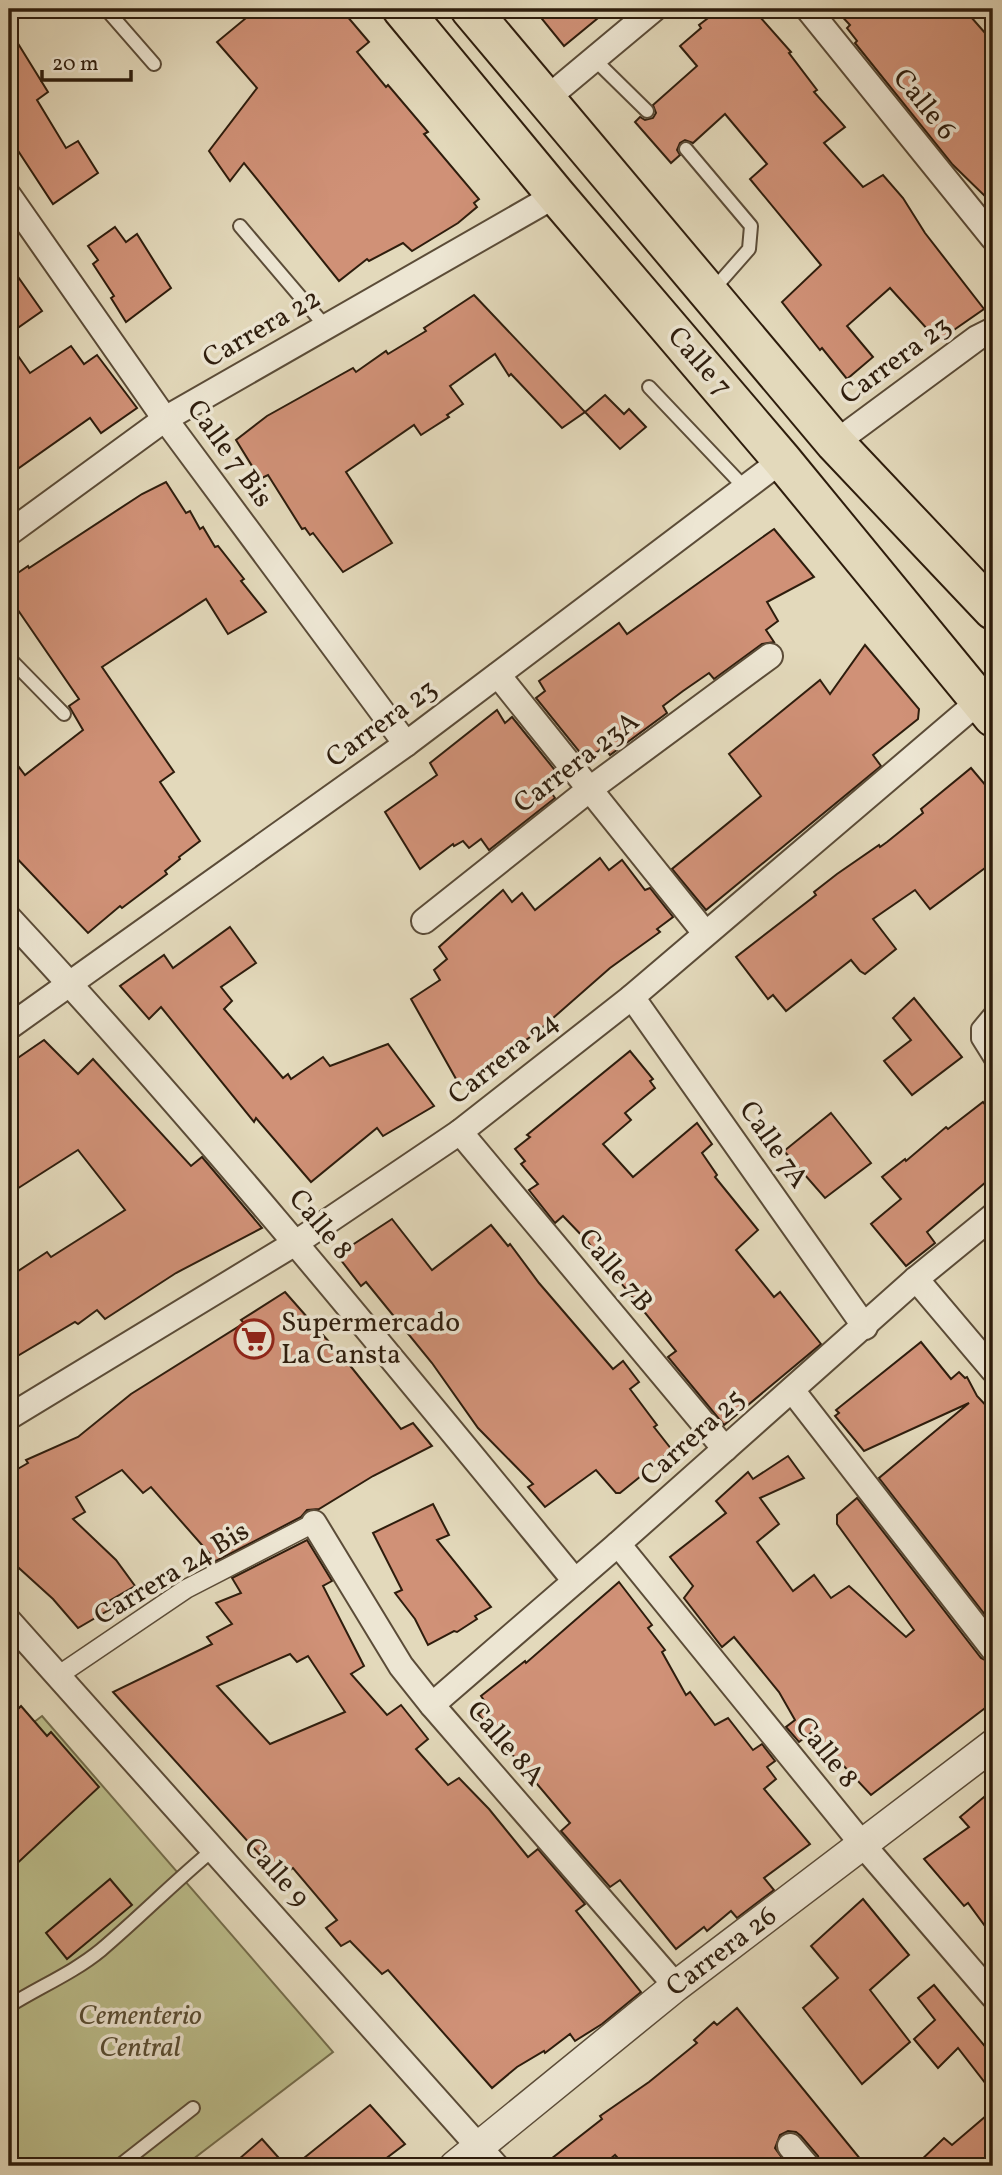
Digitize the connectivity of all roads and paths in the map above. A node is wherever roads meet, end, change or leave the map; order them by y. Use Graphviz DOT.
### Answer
graph roads {
  1 [pos="106,9"];
  2 [pos="402,9"];
  3 [pos="470,9"];
  4 [pos="654,9"];
  5 [pos="808,9"];
  6 [pos="594,59"];
  7 [pos="154,64"];
  8 [pos="545,100"];
  9 [pos="647,111"];
  10 [pos="686,149"];
  11 [pos="556,195"];
  12 [pos="9,196"];
  13 [pos="240,226"];
  14 [pos="993,238"];
  15 [pos="709,294"];
  16 [pos="326,327"];
  17 [pos="993,330"];
  18 [pos="649,387"];
  19 [pos="165,419"];
  20 [pos="835,443"];
  21 [pos="782,460"];
  22 [pos="746,488"];
  23 [pos="9,533"];
  24 [pos="993,610"];
  25 [pos="770,656"];
  26 [pos="9,658"];
  27 [pos="498,676"];
  28 [pos="989,703"];
  29 [pos="64,714"];
  30 [pos="406,744"];
  31 [pos="590,789"];
  32 [pos="9,918"];
  33 [pos="424,921"];
  34 [pos="705,933"];
  35 [pos="71,985"];
  36 [pos="632,997"];
  37 [pos="993,1010"];
  38 [pos="9,1027"];
  39 [pos="993,1063"];
  40 [pos="460,1132"];
  41 [pos="993,1216"];
  42 [pos="297,1242"];
  43 [pos="916,1279"];
  44 [pos="865,1327"];
  45 [pos="993,1370"];
  46 [pos="792,1390"];
  47 [pos="9,1417"];
  48 [pos="725,1449"];
  49 [pos="314,1523"];
  50 [pos="618,1544"];
  51 [pos="575,1581"];
  52 [pos="9,1621"];
  53 [pos="993,1649"];
  54 [pos="59,1675"];
  55 [pos="432,1705"];
  56 [pos="993,1745"];
  57 [pos="863,1845"];
  58 [pos="214,1849"];
  59 [pos="676,1986"];
  60 [pos="993,1996"];
  61 [pos="9,2006"];
  62 [pos="193,2108"];
  63 [pos="790,2146"];
  64 [pos="488,2157"];
  65 [pos="119,2166"];
  66 [pos="455,2166"];
  67 [pos="807,2166"];
  1 -- 7 [label="lane"];
  2 -- 11 [label="main road, Calle 7"];
  3 -- 8 [label="main road, Calle 7"];
  4 -- 6 [label="street"];
  5 -- 14 [label="street, Calle 6"];
  6 -- 8 [label="street"];
  6 -- 9 [label="lane"];
  8 -- 15 [label="main road, Calle 7"];
  10 -- 15 [label="lane"];
  11 -- 16 [label="street, Carrera 22"];
  11 -- 21 [label="main road, Calle 7"];
  12 -- 19 [label="street, Calle 7 Bis"];
  13 -- 16 [label="lane"];
  15 -- 20 [label="main road, Calle 7"];
  16 -- 19 [label="street, Carrera 22"];
  17 -- 20 [label="street, Carrera 23"];
  18 -- 22 [label="lane"];
  19 -- 23 [label="street, Carrera 22"];
  19 -- 30 [label="street, Calle 7 Bis"];
  20 -- 24 [label="main road, Calle 7"];
  21 -- 22 [label="street, Carrera 23"];
  21 -- 28 [label="main road, Calle 7"];
  22 -- 27 [label="street, Carrera 23"];
  25 -- 31 [label="street, Carrera 23A"];
  26 -- 29 [label="lane"];
  27 -- 30 [label="street, Carrera 23"];
  27 -- 31 [label="street"];
  28 -- 34 [label="street, Carrera 24"];
  30 -- 35 [label="street, Carrera 23"];
  31 -- 33 [label="street, Carrera 23A"];
  31 -- 34 [label="street"];
  32 -- 35 [label="street, Calle 8"];
  34 -- 36 [label="street, Carrera 24"];
  35 -- 38 [label="street, Carrera 23"];
  35 -- 42 [label="street, Calle 8"];
  36 -- 40 [label="street, Carrera 24"];
  36 -- 44 [label="street, Calle 7A"];
  37 -- 39 [label="lane"];
  40 -- 42 [label="street, Carrera 24"];
  40 -- 48 [label="street, Calle 7B"];
  41 -- 43 [label="street, Carrera 25"];
  42 -- 47 [label="street, Carrera 24"];
  42 -- 51 [label="street, Calle 8"];
  43 -- 44 [label="street, Carrera 25"];
  43 -- 45 [label="street"];
  44 -- 46 [label="street, Carrera 25"];
  46 -- 48 [label="street, Carrera 25"];
  46 -- 53 [label="street"];
  48 -- 50 [label="street, Carrera 25"];
  49 -- 54 [label="street, Carrera 24 Bis"];
  49 -- 55 [label="street, Calle 8A"];
  50 -- 51 [label="street, Carrera 25"];
  50 -- 57 [label="street, Calle 8"];
  51 -- 55 [label="street, Carrera 25"];
  52 -- 54 [label="street, Calle 9"];
  54 -- 58 [label="street, Calle 9"];
  55 -- 59 [label="street, Calle 8A"];
  56 -- 57 [label="street, Carrera 26"];
  57 -- 59 [label="street, Carrera 26"];
  57 -- 60 [label="street, Calle 8"];
  58 -- 61 [label="lane"];
  58 -- 64 [label="street, Calle 9"];
  59 -- 64 [label="street, Carrera 26"];
  62 -- 65 [label="lane"];
  63 -- 67 [label="street"];
  64 -- 66 [label="street, Carrera 26"];
}
